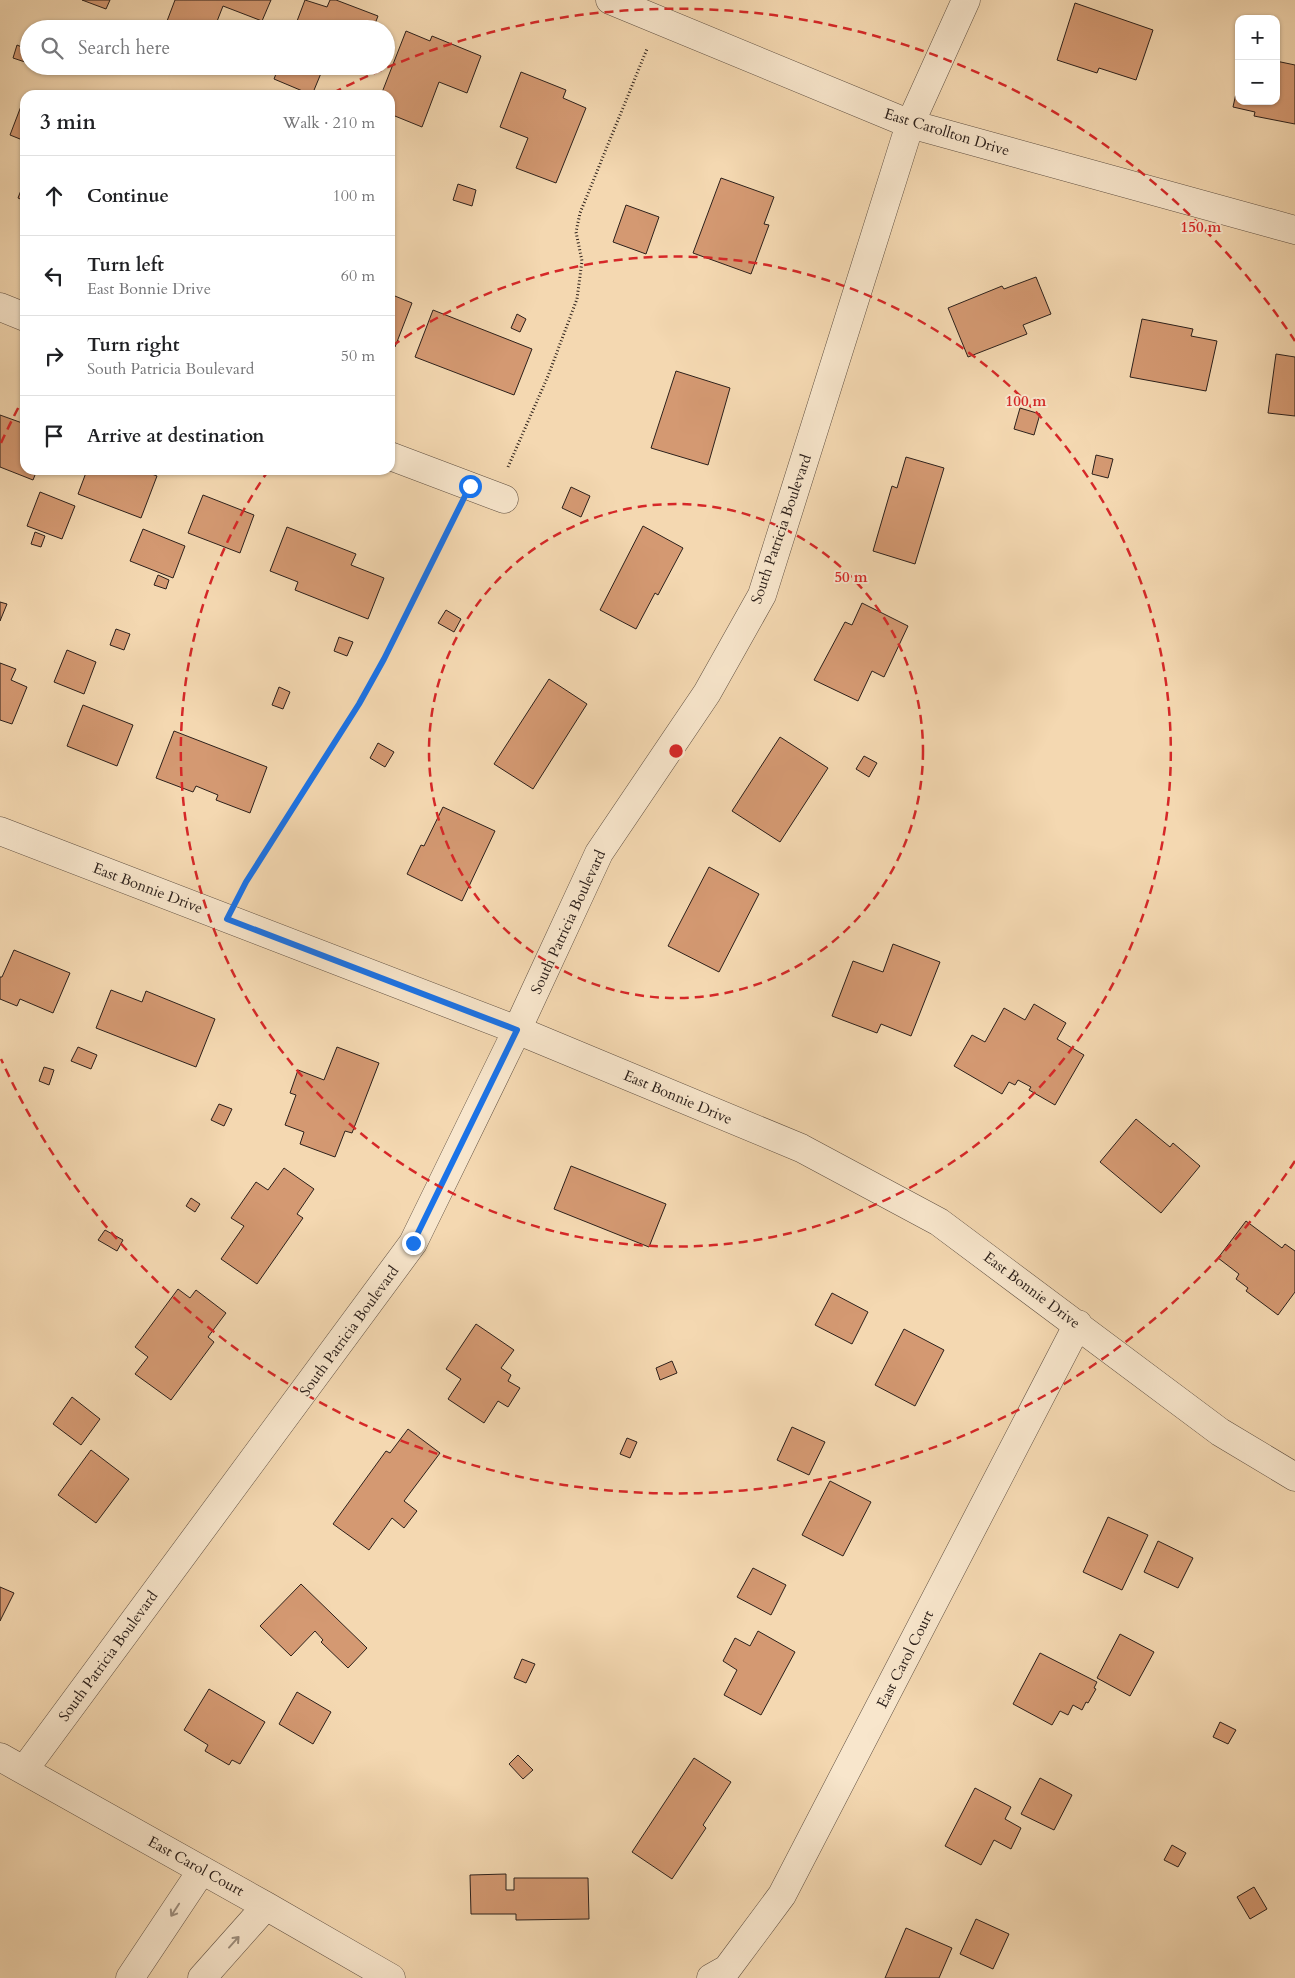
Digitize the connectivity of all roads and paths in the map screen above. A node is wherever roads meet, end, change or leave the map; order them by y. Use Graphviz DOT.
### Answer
graph roads {
  1 [pos="610,0"];
  2 [pos="966,0"];
  3 [pos="659,20"];
  4 [pos="910,124"];
  5 [pos="1295,230"];
  6 [pos="0,307"];
  7 [pos="20,315"];
  8 [pos="395,458"];
  9 [pos="490,494"];
  10 [pos="0,831"];
  11 [pos="227,919"];
  12 [pos="517,1030"];
  13 [pos="1078,1324"];
  14 [pos="1295,1477"];
  15 [pos="0,1757"];
  16 [pos="24,1770"];
  17 [pos="202,1870"];
  18 [pos="266,1906"];
  19 [pos="130,1978"];
  20 [pos="202,1978"];
  21 [pos="390,1978"];
  22 [pos="711,1978"];
  1 -- 3 [label="street, East Carollton Drive"];
  2 -- 4 [label="street, South Patricia Boulevard"];
  3 -- 4 [label="street, East Carollton Drive"];
  3 -- 9 [label="path"];
  4 -- 5 [label="street, East Carollton Drive"];
  4 -- 12 [label="street, South Patricia Boulevard"];
  6 -- 7 [label="street"];
  8 -- 9 [label="street"];
  9 -- 11 [label="path"];
  10 -- 11 [label="street, East Bonnie Drive"];
  11 -- 12 [label="street, East Bonnie Drive"];
  12 -- 13 [label="street, East Bonnie Drive"];
  12 -- 16 [label="street, South Patricia Boulevard"];
  13 -- 14 [label="street, East Bonnie Drive"];
  13 -- 22 [label="street, East Carol Court"];
  15 -- 16 [label="street, East Carol Court"];
  16 -- 17 [label="street, East Carol Court"];
  17 -- 18 [label="street, East Carol Court"];
  17 -- 19 [label="street, one-way"];
  20 -- 18 [label="street, one-way"];
  18 -- 21 [label="street, East Carol Court"];
}
